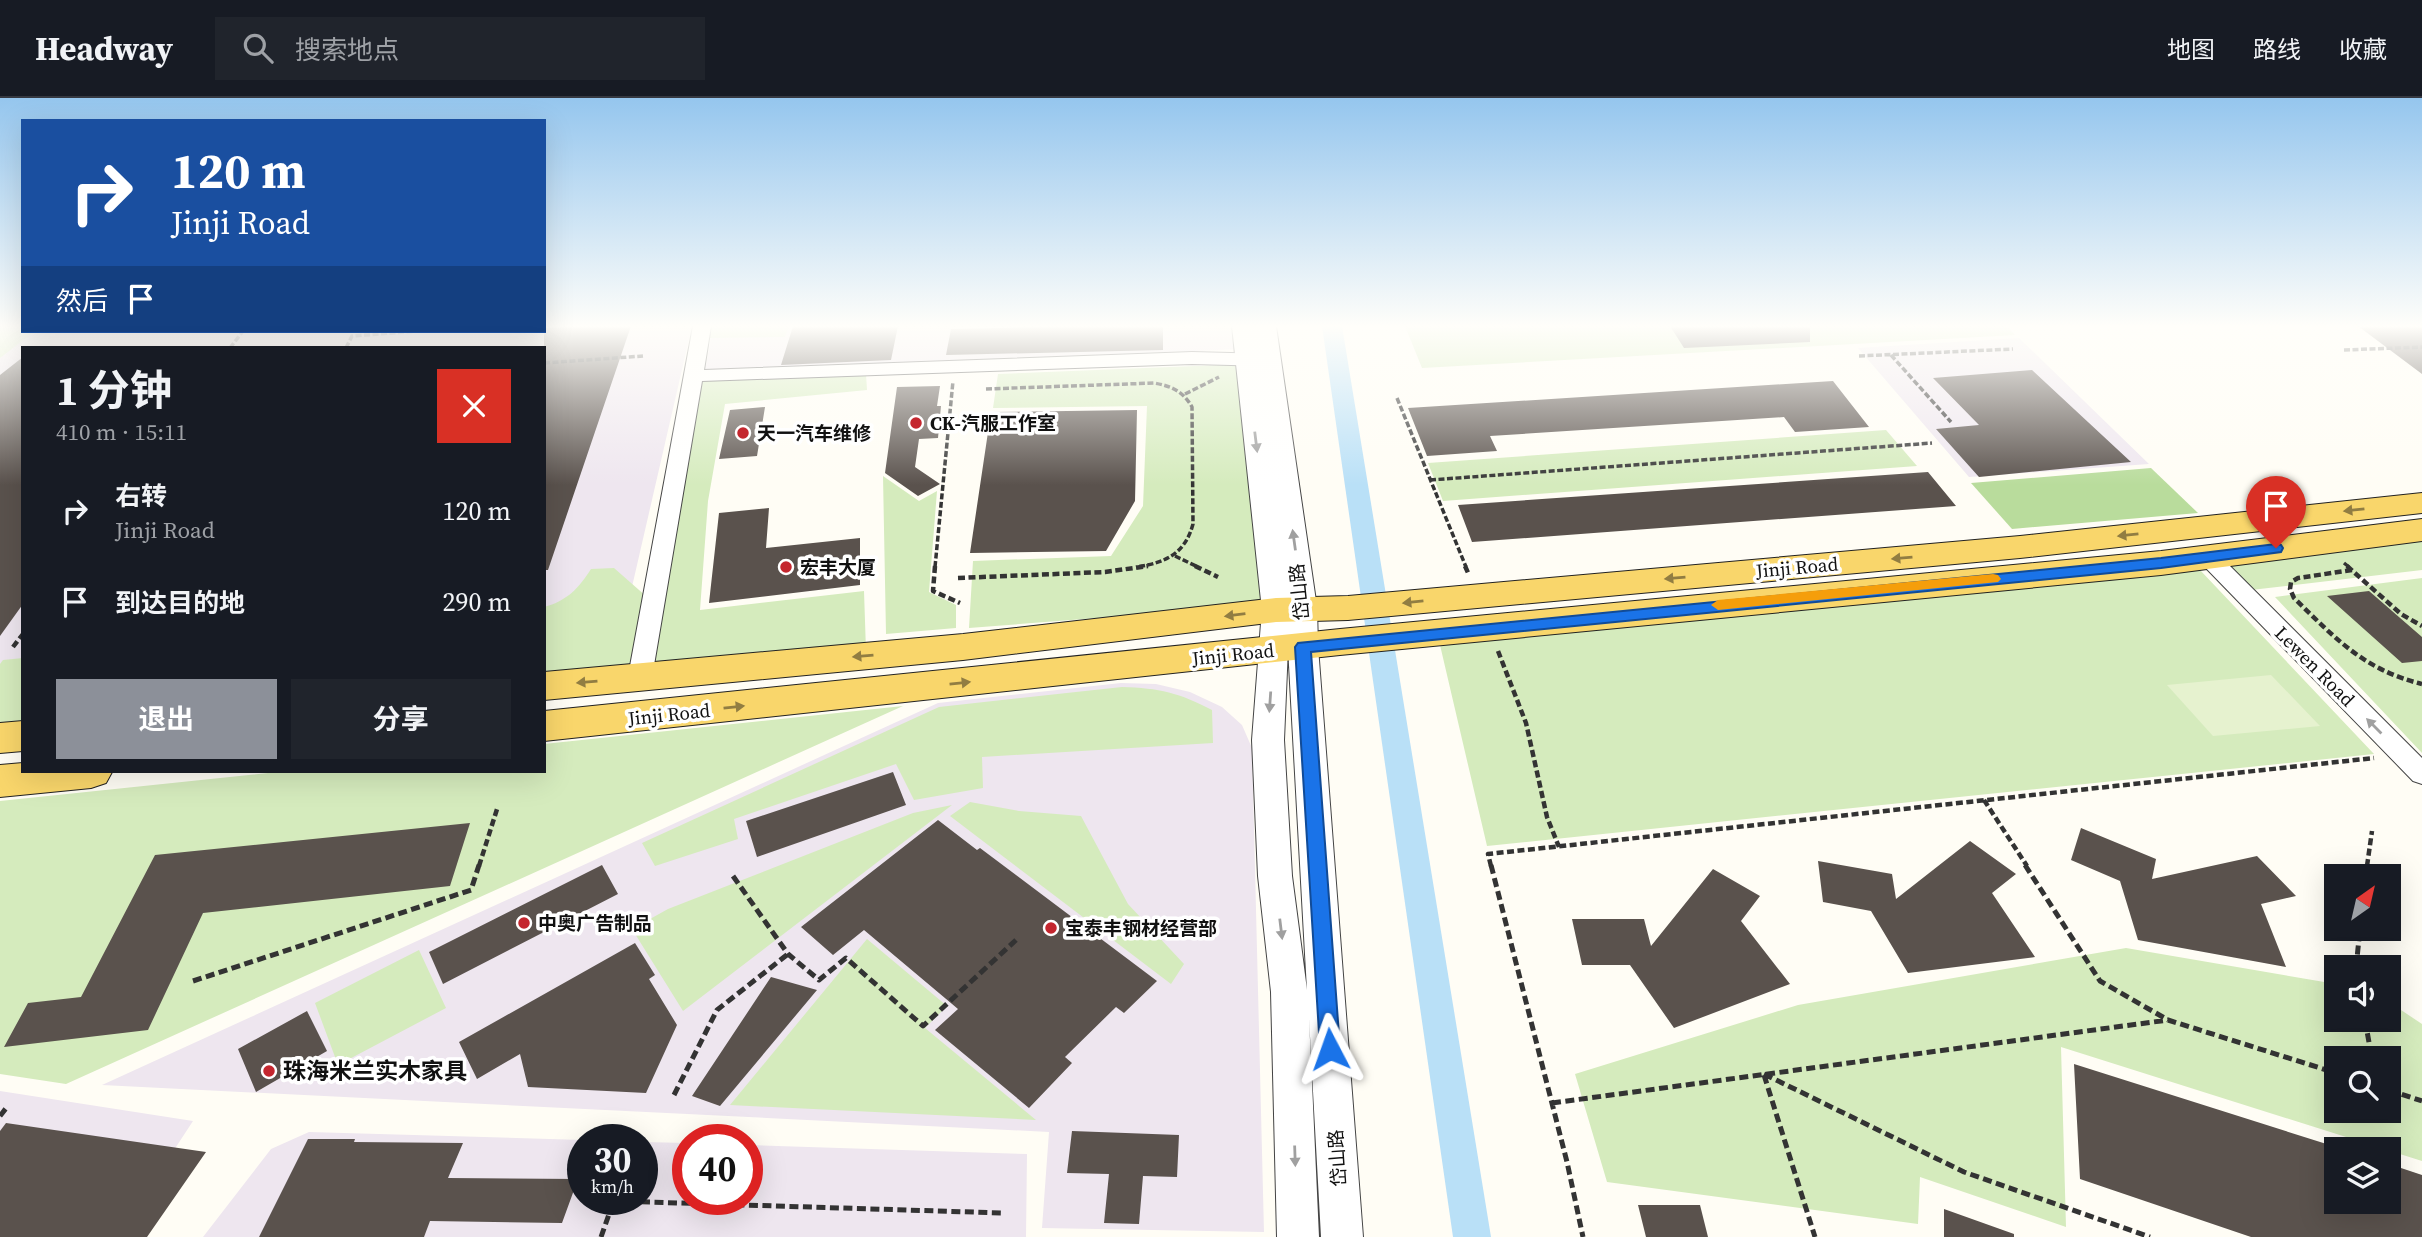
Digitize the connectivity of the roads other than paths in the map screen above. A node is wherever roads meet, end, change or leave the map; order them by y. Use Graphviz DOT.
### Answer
graph roads {
  1 [pos="692,379"];
  2 [pos="1260,379"];
  3 [pos="2422,503"];
  4 [pos="2422,530"];
  5 [pos="2208,557"];
  6 [pos="1290,609"];
  7 [pos="1483,611"];
  8 [pos="1316,637"];
  9 [pos="640,677"];
  10 [pos="546,686"];
  11 [pos="546,726"];
  12 [pos="21,736"];
  13 [pos="0,738"];
  14 [pos="81,773"];
  15 [pos="2422,774"];
  16 [pos="0,781"];
  17 [pos="1298,1237"];
  18 [pos="1342,1237"];
  1 -- 9 [label="street"];
  2 -- 6 [label="street, 岱山路"];
  3 -- 7 [label="main road, Jinji Road, one-way"];
  4 -- 5 [label="main road, Jinji Road"];
  5 -- 7 [label="main road, Jinji Road"];
  15 -- 5 [label="street, Lewen Road, one-way"];
  6 -- 8 [label="main road, Jinji Road"];
  6 -- 8 [label="street, 岱山路"];
  6 -- 9 [label="main road, Jinji Road, one-way"];
  7 -- 8 [label="main road, Jinji Road"];
  11 -- 8 [label="main road, Jinji Road, one-way"];
  8 -- 17 [label="street, 岱山路, one-way"];
  8 -- 18 [label="street, 岱山路"];
  9 -- 10 [label="main road, Jinji Road, one-way"];
  12 -- 13 [label="main road"];
  14 -- 16 [label="main road"];
}
